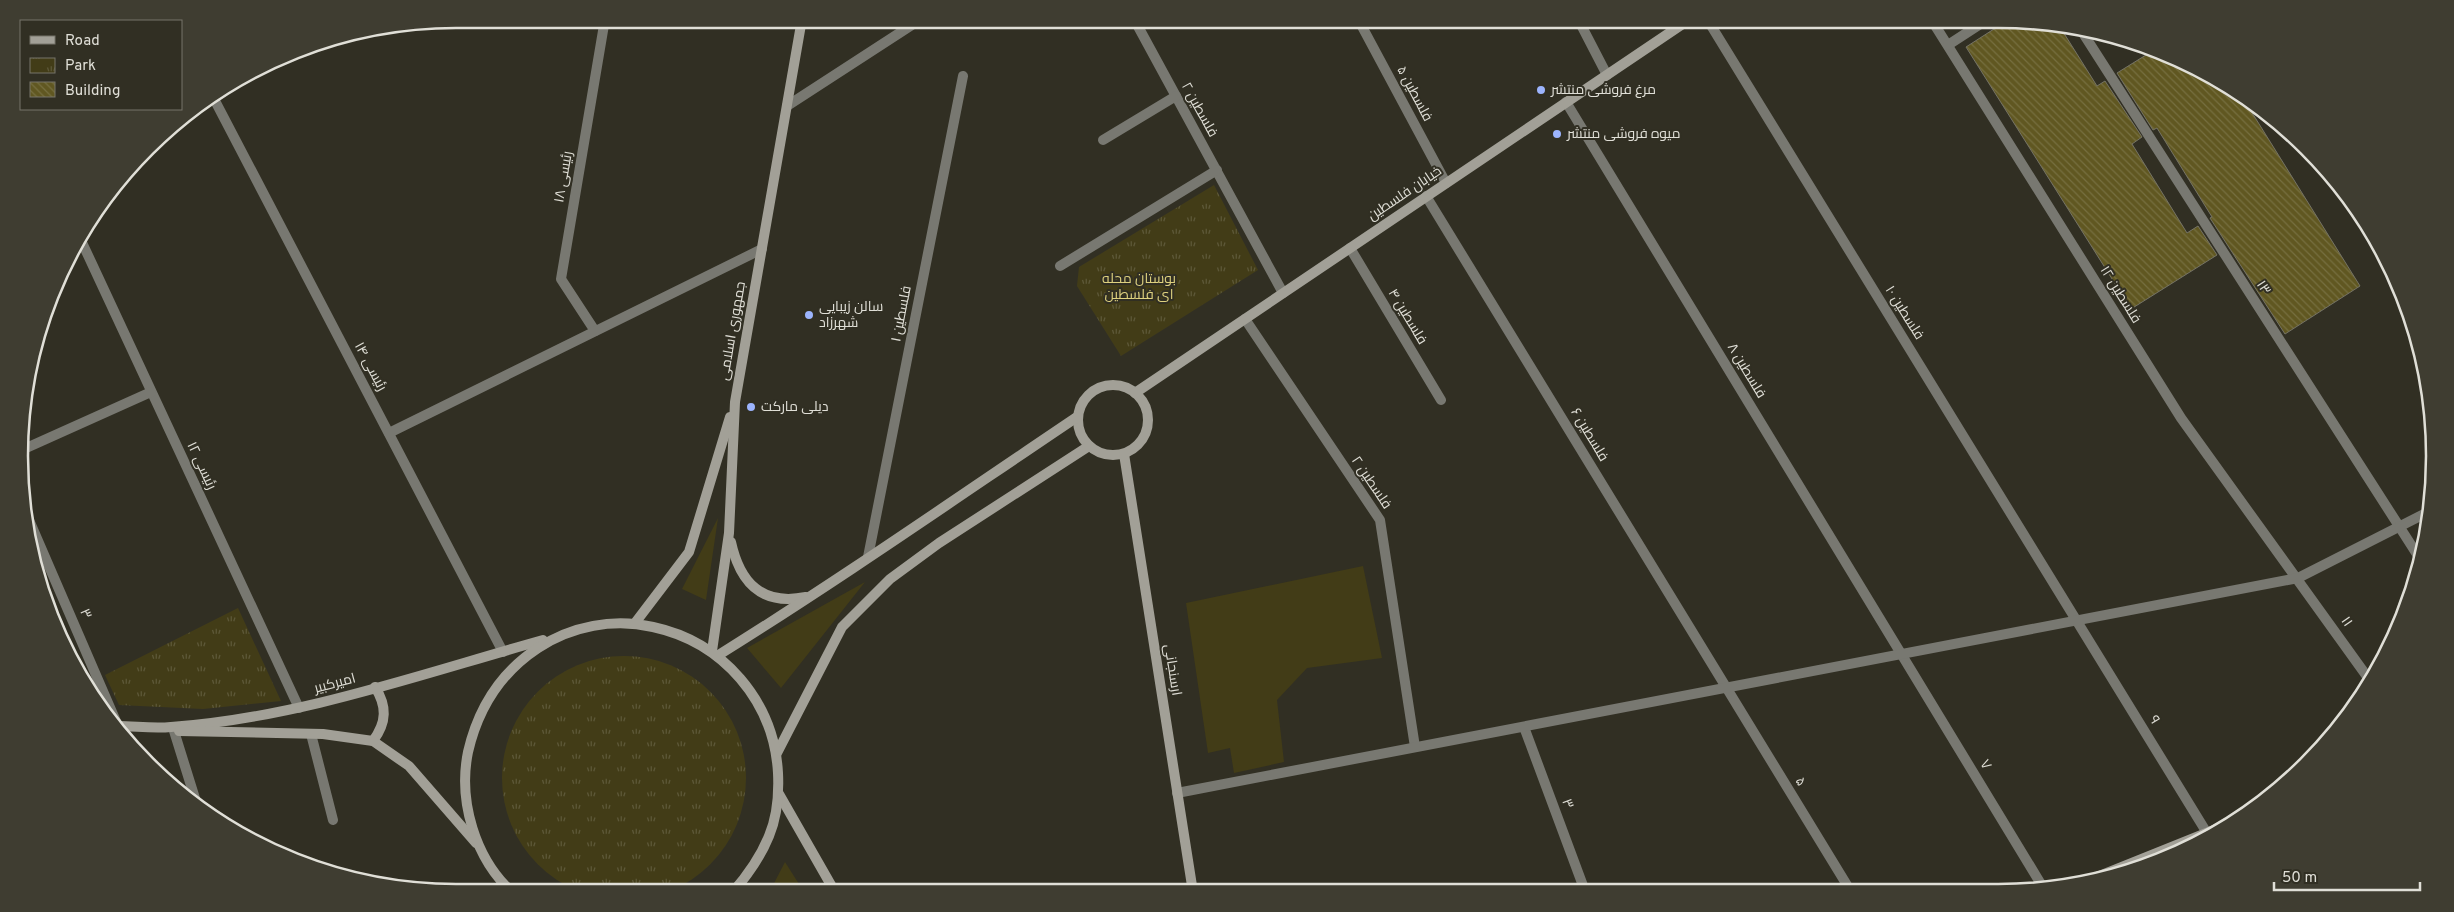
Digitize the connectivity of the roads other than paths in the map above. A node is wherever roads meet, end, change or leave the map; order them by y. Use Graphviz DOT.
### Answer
graph roads {
  1 [pos="603,28"];
  2 [pos="800,28"];
  3 [pos="907,28"];
  4 [pos="1139,28"];
  5 [pos="1363,28"];
  6 [pos="1583,28"];
  7 [pos="1676,28"];
  8 [pos="1713,28"];
  9 [pos="1937,28"];
  10 [pos="1974,28"];
  11 [pos="2085,37"];
  12 [pos="1948,45"];
  13 [pos="1607,74"];
  14 [pos="964,76"];
  15 [pos="1176,96"];
  16 [pos="216,102"];
  17 [pos="1566,102"];
  18 [pos="787,106"];
  19 [pos="1103,140"];
  20 [pos="1217,170"];
  21 [pos="1446,183"];
  22 [pos="1426,196"];
  23 [pos="83,245"];
  24 [pos="1350,248"];
  25 [pos="762,249"];
  26 [pos="1060,266"];
  27 [pos="1284,293"];
  28 [pos="1245,319"];
  29 [pos="595,332"];
  30 [pos="151,392"];
  31 [pos="1135,393"];
  32 [pos="1441,400"];
  33 [pos="735,402"];
  34 [pos="1078,417"];
  35 [pos="389,433"];
  36 [pos="1089,446"];
  37 [pos="28,447"];
  38 [pos="1124,454"];
  39 [pos="2422,515"];
  40 [pos="2399,527"];
  41 [pos="35,533"];
  42 [pos="729,534"];
  43 [pos="2415,552"];
  44 [pos="868,557"];
  45 [pos="2298,578"];
  46 [pos="814,595"];
  47 [pos="2077,621"];
  48 [pos="635,623"];
  49 [pos="555,637"];
  50 [pos="503,652"];
  51 [pos="714,653"];
  52 [pos="1903,654"];
  53 [pos="2366,675"];
  54 [pos="375,687"];
  55 [pos="1728,688"];
  56 [pos="299,708"];
  57 [pos="111,710"];
  58 [pos="124,726"];
  59 [pos="1524,727"];
  60 [pos="172,729"];
  61 [pos="310,734"];
  62 [pos="373,740"];
  63 [pos="1415,748"];
  64 [pos="777,753"];
  65 [pos="1177,793"];
  66 [pos="779,794"];
  67 [pos="194,795"];
  68 [pos="333,820"];
  69 [pos="2205,831"];
  70 [pos="2178,844"];
  71 [pos="480,848"];
  72 [pos="2130,864"];
  73 [pos="502,883"];
  74 [pos="2040,883"];
  75 [pos="740,884"];
  76 [pos="830,884"];
  77 [pos="1192,884"];
  78 [pos="1582,884"];
  79 [pos="1846,884"];
  1 -- 29 [label="street, رئیسی ۱۸"];
  2 -- 18 [label="street, جمهوری اسلامی"];
  3 -- 18 [label="street"];
  4 -- 15 [label="street, فلسطین ۲"];
  5 -- 21 [label="street, فلسطین ۵"];
  6 -- 13 [label="street"];
  7 -- 13 [label="street, خیابان فلسطین"];
  8 -- 47 [label="street, فلسطین ۱۰"];
  9 -- 12 [label="street, فلسطین ۱۲"];
  10 -- 12 [label="street"];
  11 -- 40 [label="street, ۱۳"];
  12 -- 45 [label="street, فلسطین ۱۲"];
  13 -- 17 [label="street, خیابان فلسطین"];
  14 -- 44 [label="street, فلسطین ۱"];
  15 -- 19 [label="street"];
  15 -- 20 [label="street, فلسطین ۲"];
  16 -- 35 [label="street, رئیسی ۱۴"];
  17 -- 21 [label="street, خیابان فلسطین"];
  17 -- 52 [label="street, فلسطین ۸"];
  18 -- 25 [label="street, جمهوری اسلامی"];
  20 -- 26 [label="street"];
  20 -- 27 [label="street, فلسطین ۲"];
  21 -- 22 [label="street, خیابان فلسطین"];
  22 -- 24 [label="street, خیابان فلسطین"];
  22 -- 55 [label="street, فلسطین ۶"];
  23 -- 30 [label="street, رئیسی ۱۲"];
  24 -- 27 [label="street, خیابان فلسطین"];
  24 -- 32 [label="street, فلسطین ۴"];
  25 -- 29 [label="street"];
  25 -- 33 [label="street, جمهوری اسلامی"];
  27 -- 28 [label="street, خیابان فلسطین"];
  28 -- 31 [label="street, خیابان فلسطین"];
  28 -- 63 [label="street, فلسطین ۲"];
  29 -- 35 [label="street"];
  30 -- 37 [label="street"];
  30 -- 56 [label="street, رئیسی ۱۲"];
  31 -- 34 [label="street"];
  31 -- 38 [label="street"];
  33 -- 42 [label="street, جمهوری اسلامی"];
  33 -- 48 [label="street"];
  34 -- 36 [label="street"];
  34 -- 44 [label="street"];
  35 -- 50 [label="street, رئیسی ۱۴"];
  36 -- 38 [label="street"];
  36 -- 64 [label="street"];
  38 -- 65 [label="street, ارسنجانی"];
  39 -- 40 [label="street"];
  40 -- 43 [label="street, ۱۳"];
  40 -- 45 [label="street"];
  41 -- 57 [label="street, ۳"];
  42 -- 46 [label="street"];
  42 -- 51 [label="street, جمهوری اسلامی"];
  44 -- 46 [label="street"];
  45 -- 47 [label="street"];
  45 -- 53 [label="street, ۱۱"];
  46 -- 51 [label="street"];
  47 -- 52 [label="street"];
  47 -- 69 [label="street, ۹"];
  48 -- 49 [label="street, امیرکبیر"];
  48 -- 51 [label="street, امیرکبیر"];
  49 -- 50 [label="street, امیرکبیر"];
  49 -- 71 [label="street"];
  50 -- 54 [label="street, امیرکبیر"];
  51 -- 64 [label="street, امیرکبیر"];
  52 -- 55 [label="street"];
  52 -- 74 [label="street, ۷"];
  54 -- 56 [label="street, امیرکبیر"];
  54 -- 62 [label="street"];
  55 -- 59 [label="street"];
  55 -- 79 [label="street, ۵"];
  56 -- 60 [label="street, امیرکبیر"];
  58 -- 60 [label="street, امیرکبیر"];
  59 -- 63 [label="street"];
  59 -- 78 [label="street, ۳"];
  60 -- 61 [label="street"];
  60 -- 67 [label="street"];
  61 -- 62 [label="street"];
  61 -- 68 [label="street"];
  62 -- 71 [label="street"];
  63 -- 65 [label="street"];
  64 -- 66 [label="street"];
  65 -- 77 [label="street, ارسنجانی"];
  66 -- 75 [label="street"];
  66 -- 76 [label="street"];
  70 -- 72 [label="street"];
  71 -- 73 [label="street"];
}
